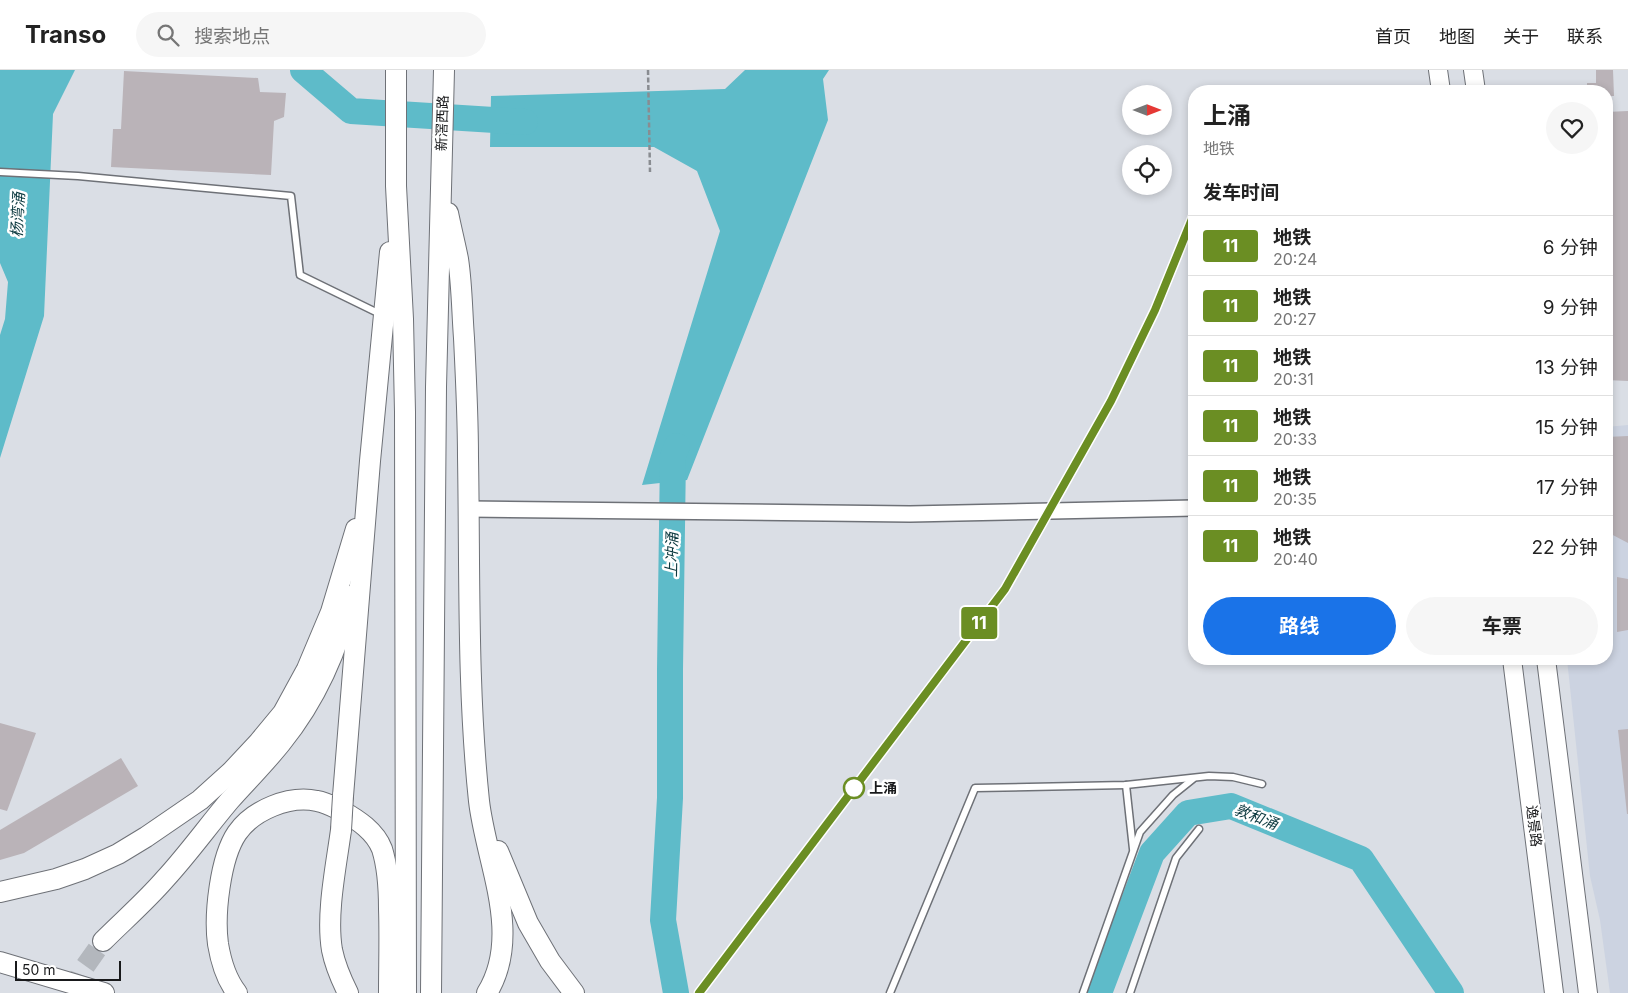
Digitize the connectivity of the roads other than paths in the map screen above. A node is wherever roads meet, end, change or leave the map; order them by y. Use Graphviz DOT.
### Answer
graph roads {
  1 [pos="396,70"];
  2 [pos="444,70"];
  3 [pos="1438,70"];
  4 [pos="1473,70"];
  5 [pos="1440,85"];
  6 [pos="1475,85"];
  7 [pos="0,172"];
  8 [pos="441,176"];
  9 [pos="396,186"];
  10 [pos="384,315"];
  11 [pos="370,461"];
  12 [pos="469,508"];
  13 [pos="1188,508"];
  14 [pos="1513,665"];
  15 [pos="1547,665"];
  16 [pos="476,758"];
  17 [pos="1194,778"];
  18 [pos="1262,784"];
  19 [pos="1126,785"];
  20 [pos="1199,829"];
  21 [pos="1133,850"];
  22 [pos="0,892"];
  23 [pos="103,941"];
  24 [pos="0,962"];
  25 [pos="104,993"];
  26 [pos="237,993"];
  27 [pos="348,993"];
  28 [pos="389,993"];
  29 [pos="406,993"];
  30 [pos="431,993"];
  31 [pos="487,993"];
  32 [pos="574,993"];
  33 [pos="890,993"];
  34 [pos="1083,993"];
  35 [pos="1130,993"];
  36 [pos="1554,993"];
  37 [pos="1588,993"];
  1 -- 9 [label="highway"];
  2 -- 8 [label="highway, 新滘西路"];
  3 -- 5 [label="main road"];
  4 -- 6 [label="main road"];
  7 -- 10 [label="lane"];
  8 -- 12 [label="highway"];
  8 -- 30 [label="highway"];
  9 -- 10 [label="highway"];
  9 -- 29 [label="highway"];
  10 -- 11 [label="highway"];
  11 -- 22 [label="highway"];
  11 -- 23 [label="highway"];
  11 -- 27 [label="highway, bridge"];
  12 -- 13 [label="street"];
  12 -- 16 [label="highway"];
  14 -- 36 [label="main road, 逸景路"];
  15 -- 37 [label="main road"];
  16 -- 31 [label="highway"];
  16 -- 32 [label="highway"];
  17 -- 18 [label="lane"];
  17 -- 19 [label="lane"];
  17 -- 21 [label="lane"];
  19 -- 21 [label="lane"];
  19 -- 33 [label="lane"];
  20 -- 35 [label="lane"];
  21 -- 34 [label="lane"];
  24 -- 25 [label="highway"];
  26 -- 28 [label="highway"];
}
